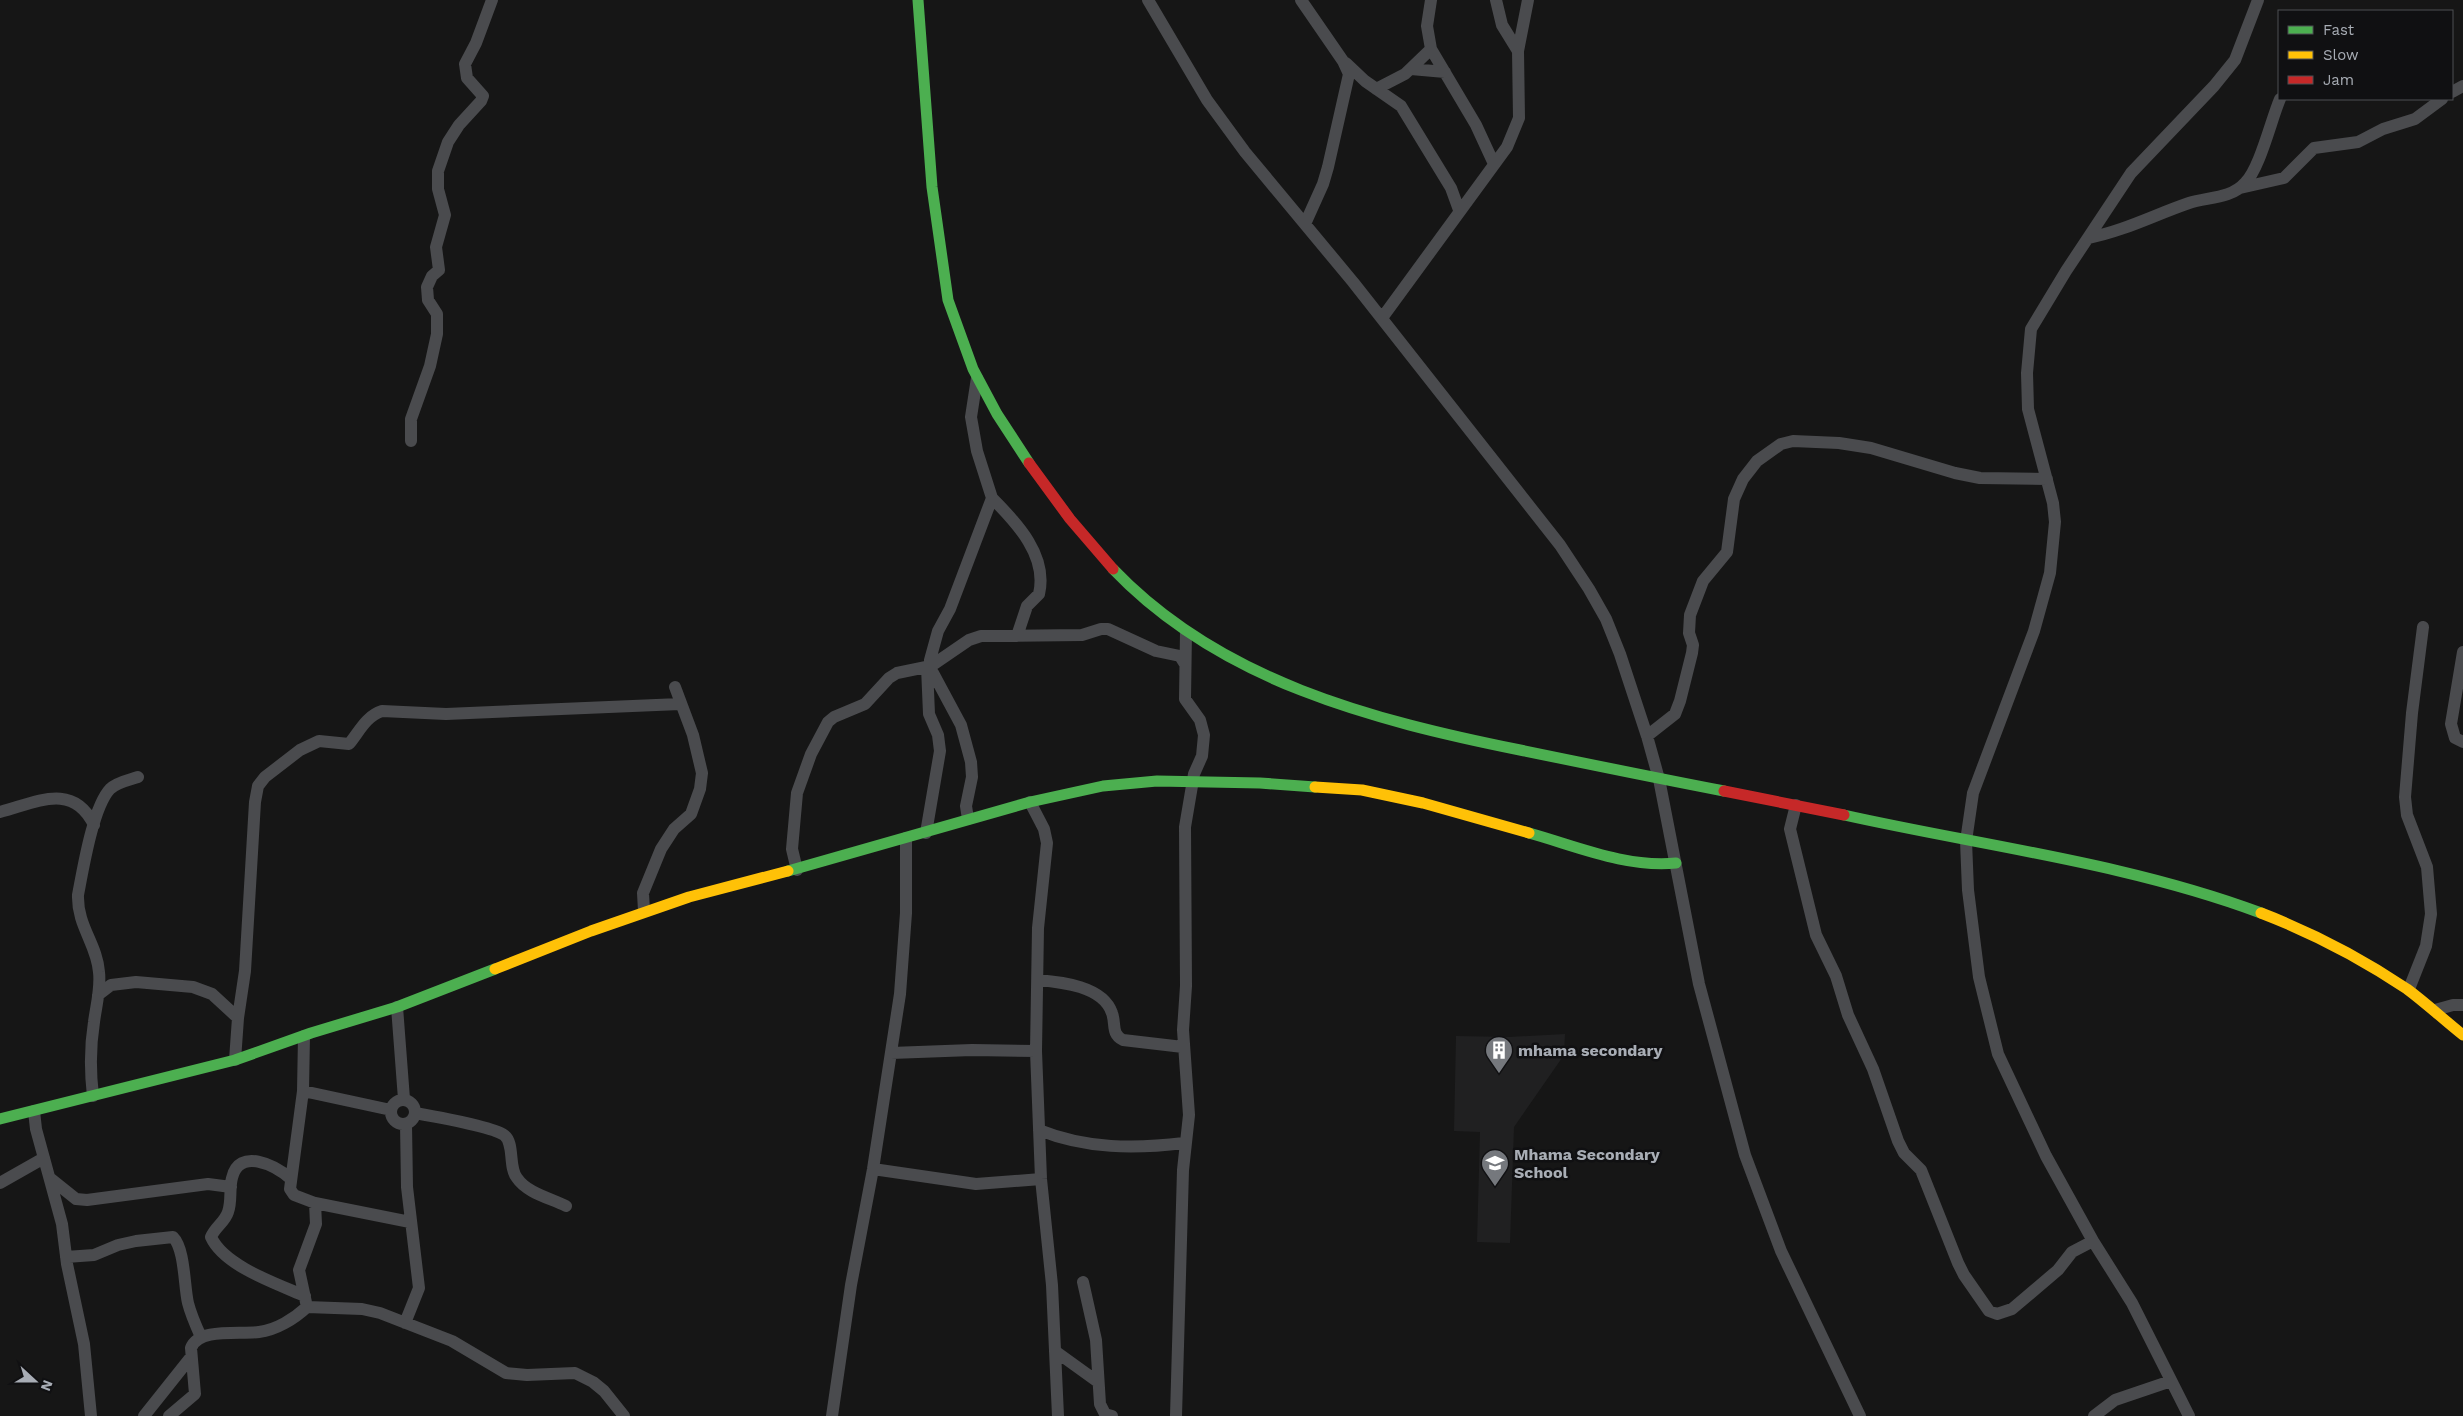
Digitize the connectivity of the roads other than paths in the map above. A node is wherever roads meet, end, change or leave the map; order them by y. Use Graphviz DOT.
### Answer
graph roads {
  1 [pos="492,0"];
  2 [pos="918,0"];
  3 [pos="1148,0"];
  4 [pos="1301,0"];
  5 [pos="1431,0"];
  6 [pos="1496,0"];
  7 [pos="1528,0"];
  8 [pos="2258,0"];
  9 [pos="1431,49"];
  10 [pos="1518,51"];
  11 [pos="1344,62"];
  12 [pos="1411,69"];
  13 [pos="1445,72"];
  14 [pos="1376,89"];
  15 [pos="2280,100"];
  16 [pos="2441,100"];
  17 [pos="1494,164"];
  18 [pos="2240,188"];
  19 [pos="1459,210"];
  20 [pos="1305,224"];
  21 [pos="2088,238"];
  22 [pos="1382,318"];
  23 [pos="977,375"];
  24 [pos="412,441"];
  25 [pos="2047,480"];
  26 [pos="992,498"];
  27 [pos="2423,627"];
  28 [pos="1186,632"];
  29 [pos="1017,636"];
  30 [pos="2463,652"];
  31 [pos="1185,664"];
  32 [pos="929,667"];
  33 [pos="675,687"];
  34 [pos="680,704"];
  35 [pos="1647,736"];
  36 [pos="2463,742"];
  37 [pos="138,777"];
  38 [pos="1658,779"];
  39 [pos="1192,782"];
  40 [pos="1030,802"];
  41 [pos="1796,805"];
  42 [pos="0,812"];
  43 [pos="968,819"];
  44 [pos="94,825"];
  45 [pos="926,833"];
  46 [pos="906,838"];
  47 [pos="1966,841"];
  48 [pos="1676,863"];
  49 [pos="797,870"];
  50 [pos="644,912"];
  51 [pos="1038,980"];
  52 [pos="2409,989"];
  53 [pos="98,995"];
  54 [pos="2463,1005"];
  55 [pos="397,1007"];
  56 [pos="2435,1010"];
  57 [pos="238,1018"];
  58 [pos="2463,1035"];
  59 [pos="304,1036"];
  60 [pos="1183,1048"];
  61 [pos="1036,1050"];
  62 [pos="891,1053"];
  63 [pos="235,1060"];
  64 [pos="303,1091"];
  65 [pos="93,1096"];
  66 [pos="404,1099"];
  67 [pos="391,1110"];
  68 [pos="34,1111"];
  69 [pos="415,1113"];
  70 [pos="0,1119"];
  71 [pos="406,1124"];
  72 [pos="1039,1130"];
  73 [pos="1184,1143"];
  74 [pos="44,1158"];
  75 [pos="873,1169"];
  76 [pos="51,1179"];
  77 [pos="291,1179"];
  78 [pos="1041,1179"];
  79 [pos="0,1183"];
  80 [pos="231,1187"];
  81 [pos="315,1203"];
  82 [pos="566,1206"];
  83 [pos="410,1222"];
  84 [pos="2094,1241"];
  85 [pos="66,1257"];
  86 [pos="1084,1282"];
  87 [pos="306,1302"];
  88 [pos="405,1323"];
  89 [pos="201,1337"];
  90 [pos="1055,1351"];
  91 [pos="191,1357"];
  92 [pos="2172,1381"];
  93 [pos="1098,1382"];
  94 [pos="91,1416"];
  95 [pos="144,1416"];
  96 [pos="169,1416"];
  97 [pos="624,1416"];
  98 [pos="832,1416"];
  99 [pos="1058,1416"];
  100 [pos="1112,1416"];
  101 [pos="1176,1416"];
  102 [pos="1860,1416"];
  103 [pos="2094,1416"];
  104 [pos="2189,1416"];
  1 -- 24 [label="street"];
  2 -- 23 [label="main road"];
  3 -- 20 [label="street"];
  4 -- 11 [label="street"];
  5 -- 9 [label="street"];
  6 -- 10 [label="street"];
  7 -- 10 [label="street"];
  8 -- 21 [label="street"];
  9 -- 12 [label="street"];
  9 -- 13 [label="street"];
  10 -- 17 [label="street"];
  11 -- 14 [label="street"];
  11 -- 20 [label="street"];
  12 -- 13 [label="street"];
  12 -- 14 [label="street"];
  13 -- 17 [label="street"];
  14 -- 19 [label="street"];
  15 -- 18 [label="street"];
  16 -- 18 [label="street"];
  17 -- 19 [label="street"];
  18 -- 21 [label="street"];
  19 -- 22 [label="street"];
  20 -- 22 [label="street"];
  21 -- 25 [label="street"];
  22 -- 35 [label="street"];
  23 -- 26 [label="street"];
  23 -- 28 [label="main road"];
  25 -- 35 [label="street"];
  25 -- 47 [label="street"];
  26 -- 29 [label="street"];
  26 -- 32 [label="street"];
  27 -- 52 [label="street"];
  28 -- 31 [label="street"];
  28 -- 38 [label="main road"];
  29 -- 31 [label="street"];
  29 -- 32 [label="street"];
  30 -- 36 [label="street"];
  31 -- 39 [label="street"];
  32 -- 43 [label="street"];
  32 -- 45 [label="street"];
  32 -- 49 [label="street"];
  33 -- 34 [label="street"];
  34 -- 50 [label="street"];
  34 -- 57 [label="street"];
  35 -- 38 [label="street"];
  37 -- 44 [label="street"];
  38 -- 41 [label="main road"];
  38 -- 48 [label="street"];
  39 -- 40 [label="main road"];
  39 -- 48 [label="main road"];
  39 -- 60 [label="street"];
  40 -- 43 [label="main road"];
  40 -- 51 [label="street"];
  41 -- 47 [label="main road"];
  41 -- 84 [label="street"];
  42 -- 44 [label="street"];
  43 -- 45 [label="main road"];
  44 -- 53 [label="street"];
  45 -- 46 [label="main road"];
  46 -- 49 [label="main road"];
  46 -- 62 [label="street"];
  47 -- 52 [label="main road"];
  47 -- 84 [label="street"];
  48 -- 102 [label="street"];
  49 -- 50 [label="main road"];
  50 -- 55 [label="main road"];
  51 -- 60 [label="street"];
  51 -- 61 [label="street"];
  52 -- 56 [label="main road"];
  53 -- 57 [label="street"];
  53 -- 65 [label="street"];
  54 -- 56 [label="street"];
  55 -- 59 [label="main road"];
  55 -- 66 [label="street"];
  56 -- 58 [label="main road"];
  57 -- 63 [label="street"];
  59 -- 63 [label="main road"];
  59 -- 64 [label="street"];
  60 -- 73 [label="street"];
  61 -- 62 [label="street"];
  61 -- 72 [label="street"];
  62 -- 75 [label="street"];
  63 -- 65 [label="main road"];
  64 -- 67 [label="street"];
  64 -- 77 [label="street"];
  65 -- 68 [label="main road"];
  66 -- 67 [label="street"];
  66 -- 69 [label="street"];
  67 -- 71 [label="street"];
  68 -- 70 [label="main road"];
  68 -- 74 [label="street"];
  69 -- 71 [label="street"];
  69 -- 82 [label="street"];
  71 -- 83 [label="street"];
  72 -- 73 [label="street"];
  72 -- 78 [label="street"];
  73 -- 101 [label="street"];
  74 -- 76 [label="street"];
  74 -- 79 [label="street"];
  75 -- 78 [label="street"];
  75 -- 98 [label="street"];
  76 -- 80 [label="street"];
  76 -- 85 [label="street"];
  77 -- 80 [label="street"];
  77 -- 81 [label="street"];
  78 -- 90 [label="street"];
  80 -- 87 [label="street"];
  81 -- 83 [label="street"];
  81 -- 87 [label="street"];
  83 -- 88 [label="street"];
  84 -- 92 [label="street"];
  85 -- 89 [label="street"];
  85 -- 94 [label="street"];
  86 -- 93 [label="street"];
  87 -- 88 [label="street"];
  87 -- 89 [label="street"];
  88 -- 97 [label="street"];
  89 -- 91 [label="street"];
  90 -- 93 [label="street"];
  90 -- 99 [label="street"];
  91 -- 95 [label="street"];
  91 -- 96 [label="street"];
  92 -- 103 [label="street"];
  92 -- 104 [label="street"];
  93 -- 100 [label="street"];
}
